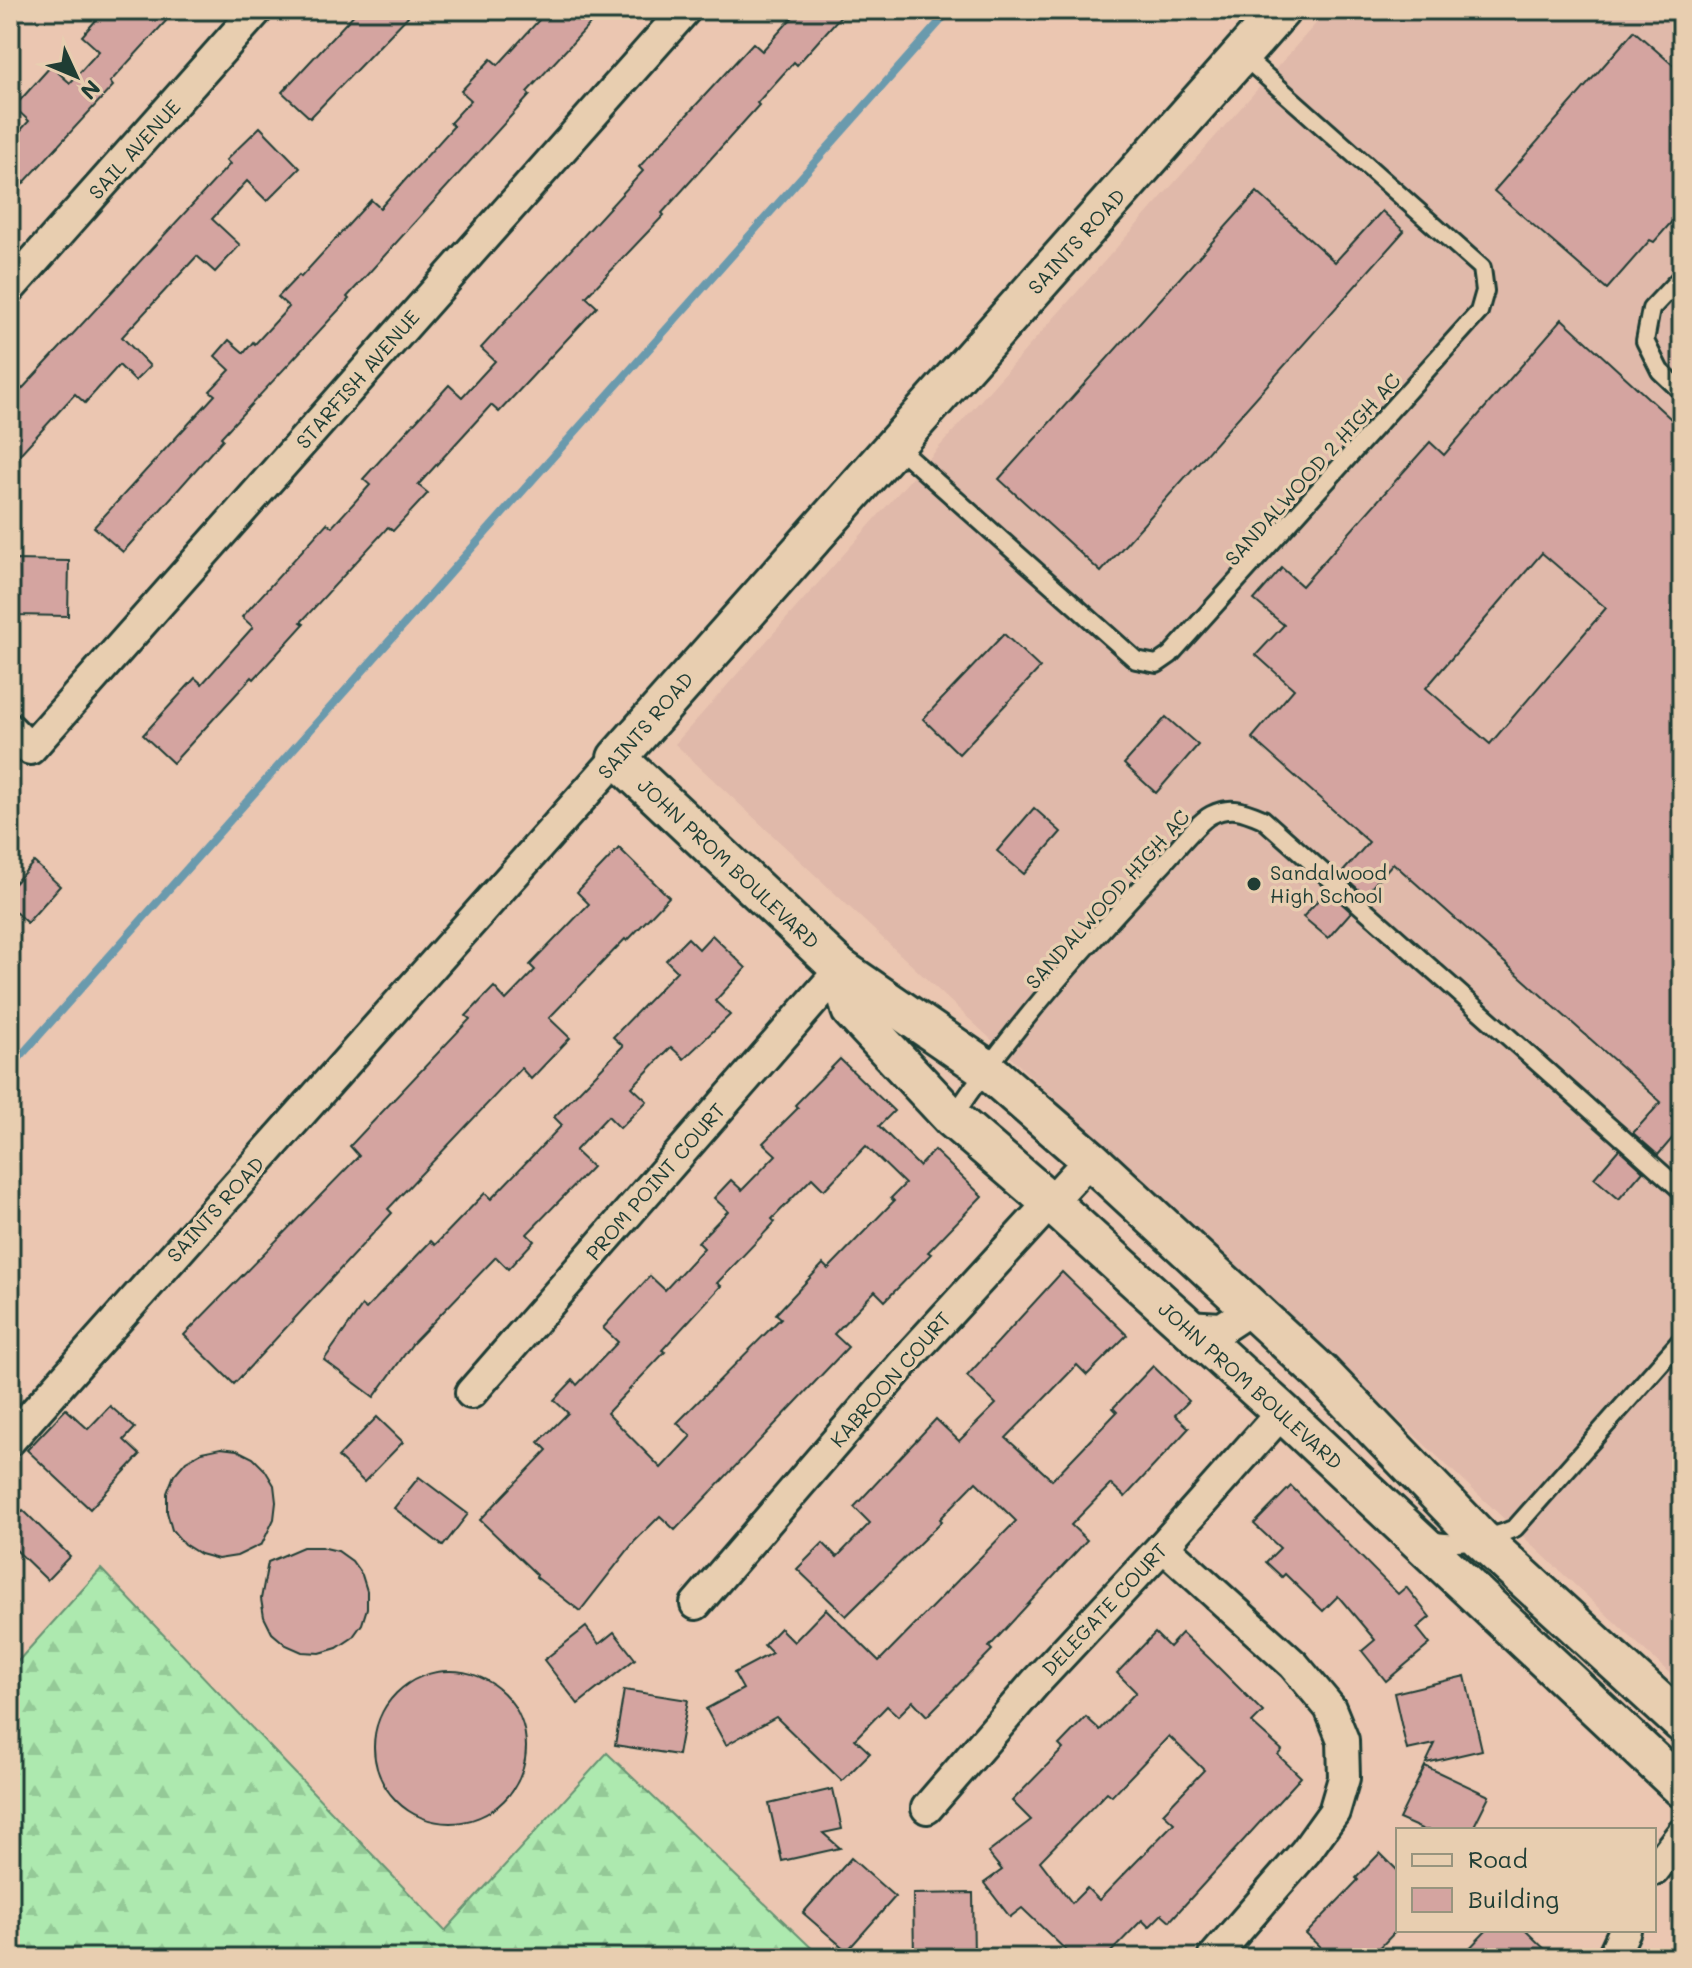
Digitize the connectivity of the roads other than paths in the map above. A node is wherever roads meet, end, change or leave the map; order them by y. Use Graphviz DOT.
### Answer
graph roads {
  1 [pos="257,10"];
  2 [pos="685,10"];
  3 [pos="1281,10"];
  4 [pos="1242,55"];
  5 [pos="1682,276"];
  6 [pos="10,288"];
  7 [pos="1682,392"];
  8 [pos="894,444"];
  9 [pos="20,739"];
  10 [pos="617,758"];
  11 [pos="841,969"];
  12 [pos="985,1068"];
  13 [pos="952,1118"];
  14 [pos="1090,1159"];
  15 [pos="1682,1191"];
  16 [pos="1049,1201"];
  17 [pos="1251,1309"];
  18 [pos="1186,1326"];
  19 [pos="1682,1339"];
  20 [pos="471,1393"];
  21 [pos="1282,1412"];
  22 [pos="10,1440"];
  23 [pos="1406,1528"];
  24 [pos="1480,1538"];
  25 [pos="1163,1546"];
  26 [pos="696,1604"];
  27 [pos="1682,1723"];
  28 [pos="1682,1788"];
  29 [pos="927,1808"];
  30 [pos="1682,1834"];
  31 [pos="1656,1867"];
  32 [pos="1624,1932"];
  33 [pos="1213,1958"];
  34 [pos="1612,1958"];
  1 -- 6 [label="street, SAIL AVENUE"];
  2 -- 9 [label="street, STARFISH AVENUE"];
  3 -- 4 [label="street, SAINTS ROAD"];
  4 -- 8 [label="street, SAINTS ROAD"];
  4 -- 8 [label="lane, SANDALWOOD 2 HIGH AC"];
  5 -- 7 [label="lane"];
  8 -- 10 [label="street, SAINTS ROAD"];
  10 -- 11 [label="street, JOHN PROM BOULEVARD"];
  10 -- 22 [label="street, SAINTS ROAD"];
  11 -- 12 [label="street, JOHN PROM BOULEVARD"];
  11 -- 13 [label="street, JOHN PROM BOULEVARD"];
  11 -- 20 [label="street, PROM POINT COURT"];
  12 -- 13 [label="lane, SANDALWOOD HIGH AC"];
  12 -- 14 [label="street, JOHN PROM BOULEVARD"];
  12 -- 15 [label="lane, SANDALWOOD HIGH AC"];
  13 -- 16 [label="street, JOHN PROM BOULEVARD"];
  14 -- 16 [label="street, KABROON COURT"];
  14 -- 17 [label="street, JOHN PROM BOULEVARD"];
  16 -- 18 [label="street, JOHN PROM BOULEVARD"];
  16 -- 26 [label="street, KABROON COURT"];
  17 -- 18 [label="street"];
  17 -- 24 [label="street, JOHN PROM BOULEVARD"];
  18 -- 21 [label="street, JOHN PROM BOULEVARD"];
  19 -- 24 [label="lane"];
  21 -- 23 [label="street, JOHN PROM BOULEVARD"];
  21 -- 25 [label="street, DELEGATE COURT"];
  23 -- 24 [label="lane"];
  23 -- 28 [label="street, JOHN PROM BOULEVARD"];
  24 -- 27 [label="street, JOHN PROM BOULEVARD"];
  25 -- 29 [label="street, DELEGATE COURT"];
  25 -- 33 [label="street"];
  30 -- 31 [label="street"];
  32 -- 34 [label="street"];
}
